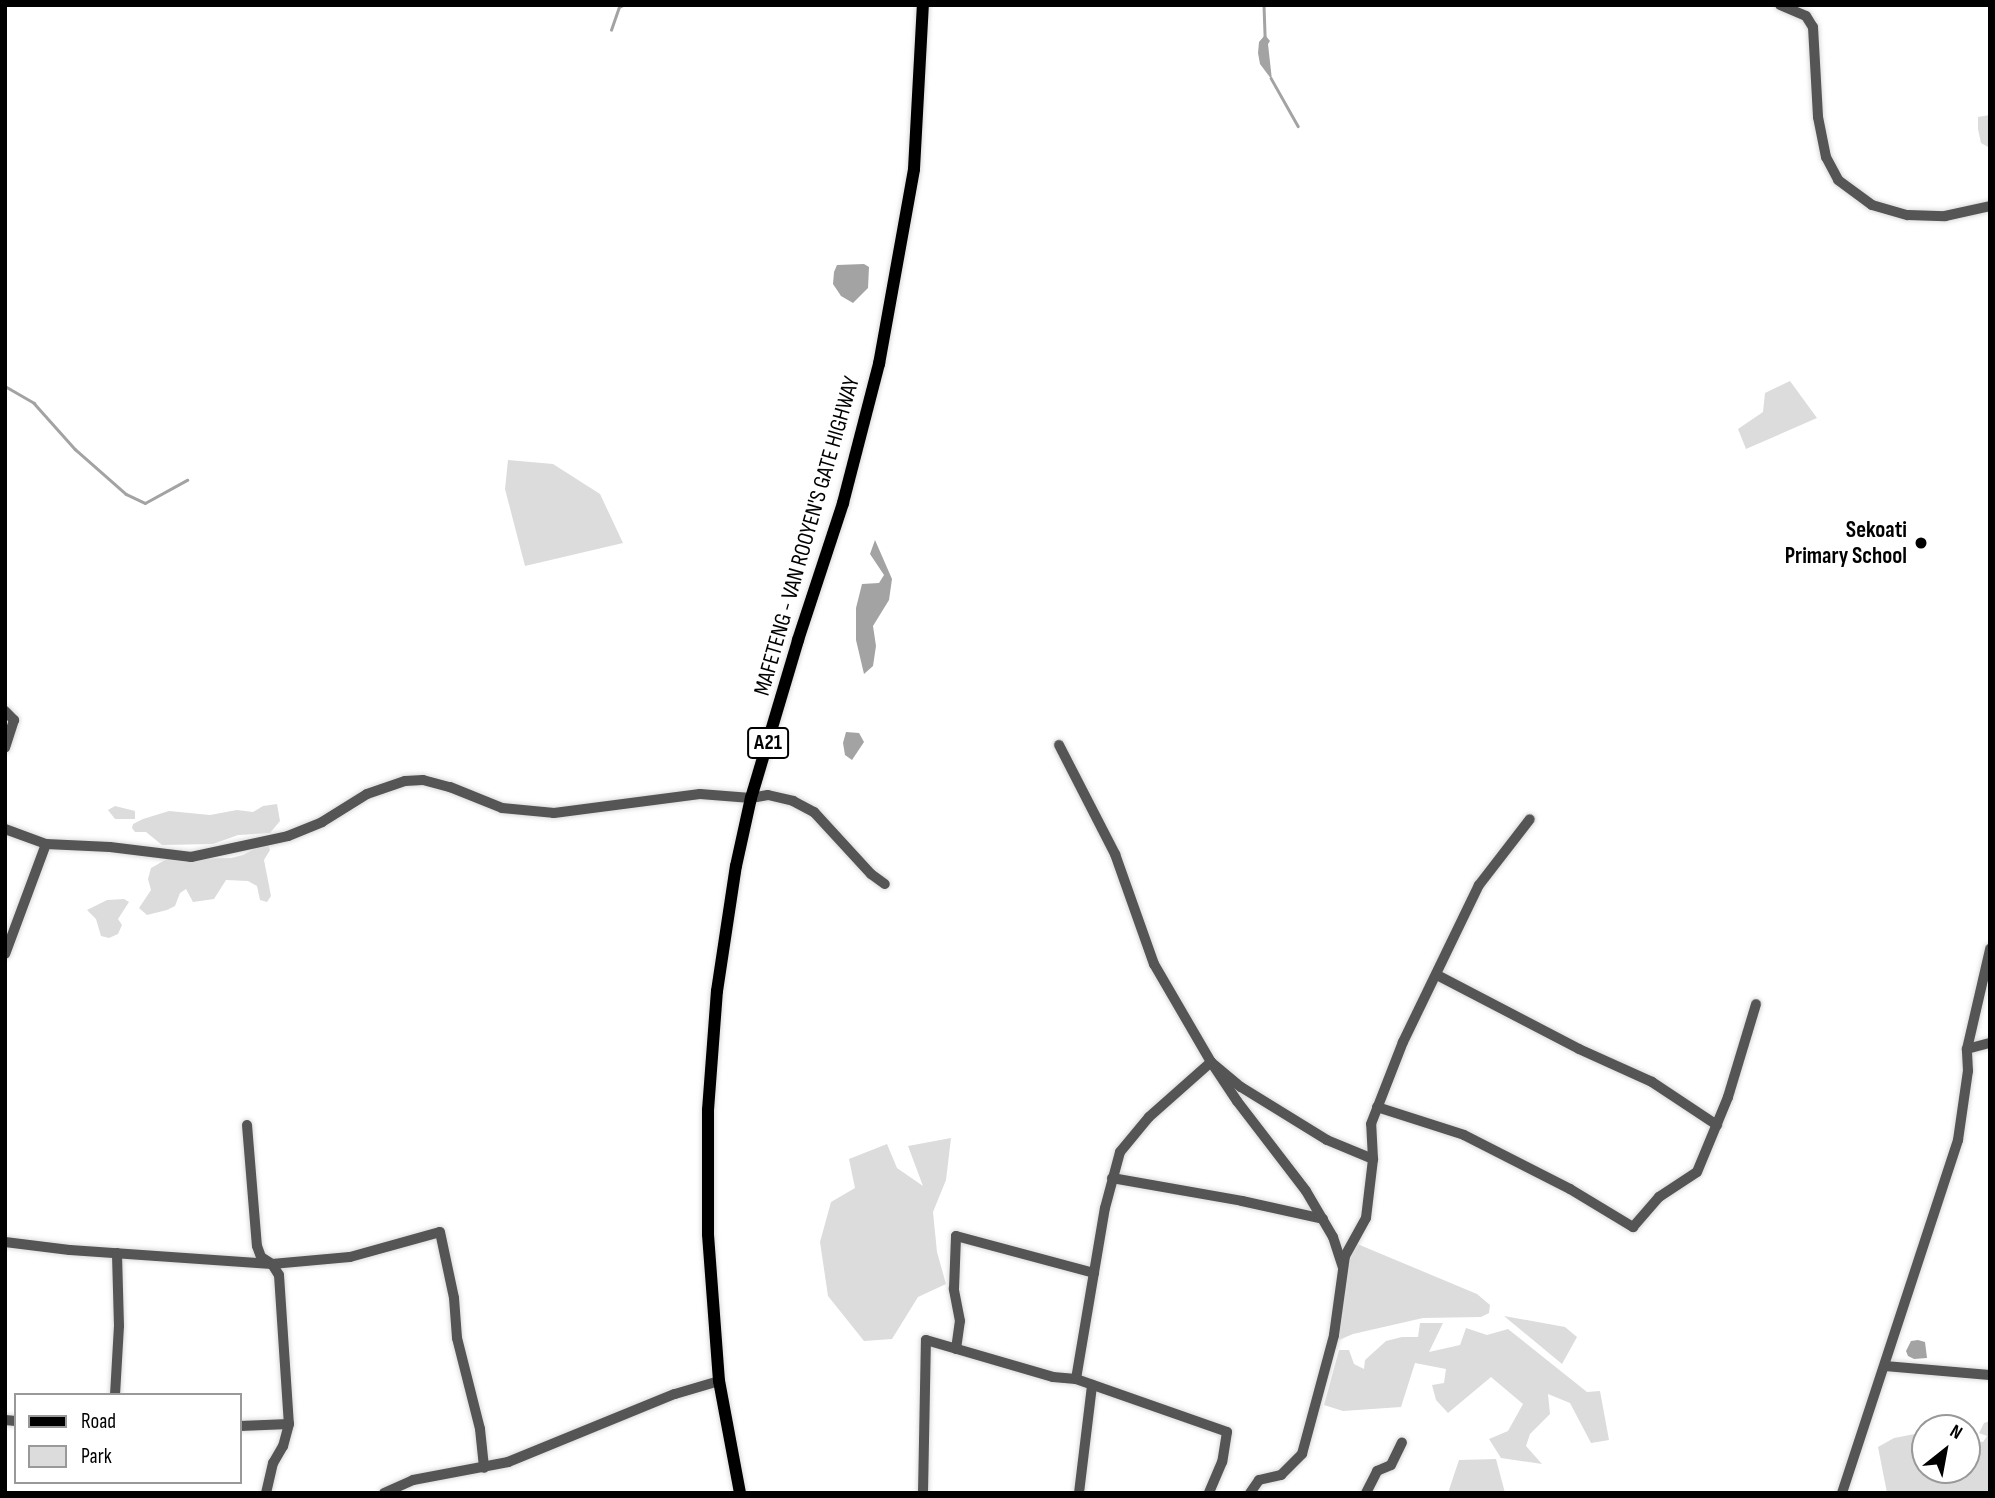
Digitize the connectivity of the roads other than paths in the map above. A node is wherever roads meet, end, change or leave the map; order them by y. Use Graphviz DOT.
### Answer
graph roads {
  1 [pos="923,5"];
  2 [pos="1780,5"];
  3 [pos="1990,206"];
  4 [pos="5,711"];
  5 [pos="1059,745"];
  6 [pos="5,748"];
  7 [pos="751,798"];
  8 [pos="1530,818"];
  9 [pos="5,829"];
  10 [pos="46,844"];
  11 [pos="885,884"];
  12 [pos="1990,949"];
  13 [pos="5,954"];
  14 [pos="1437,975"];
  15 [pos="1756,1004"];
  16 [pos="1990,1043"];
  17 [pos="1967,1049"];
  18 [pos="1211,1062"];
  19 [pos="1377,1107"];
  20 [pos="247,1125"];
  21 [pos="1717,1125"];
  22 [pos="1373,1159"];
  23 [pos="1112,1178"];
  24 [pos="1323,1219"];
  25 [pos="5,1241"];
  26 [pos="117,1253"];
  27 [pos="272,1264"];
  28 [pos="1343,1267"];
  29 [pos="1094,1273"];
  30 [pos="956,1349"];
  31 [pos="1885,1366"];
  32 [pos="1990,1375"];
  33 [pos="1076,1379"];
  34 [pos="719,1381"];
  35 [pos="1092,1385"];
  36 [pos="115,1393"];
  37 [pos="289,1423"];
  38 [pos="242,1426"];
  39 [pos="1402,1442"];
  40 [pos="484,1468"];
  41 [pos="265,1493"];
  42 [pos="384,1493"];
  43 [pos="740,1493"];
  44 [pos="923,1493"];
  45 [pos="1079,1493"];
  46 [pos="1209,1493"];
  47 [pos="1250,1493"];
  48 [pos="1366,1493"];
  49 [pos="1842,1493"];
  1 -- 7 [label="main road, MAFETENG - VAN ROOYEN'S GATE HIGHWAY / A21"];
  2 -- 3 [label="street"];
  4 -- 6 [label="street"];
  5 -- 18 [label="street"];
  7 -- 10 [label="street"];
  7 -- 11 [label="street"];
  7 -- 34 [label="main road, MAFETENG - VAN ROOYEN'S GATE HIGHWAY / A21"];
  8 -- 14 [label="street"];
  9 -- 10 [label="street"];
  10 -- 13 [label="street"];
  12 -- 17 [label="street"];
  14 -- 19 [label="street"];
  14 -- 21 [label="street"];
  15 -- 21 [label="street"];
  16 -- 17 [label="street"];
  17 -- 31 [label="street"];
  18 -- 22 [label="street"];
  18 -- 23 [label="street"];
  18 -- 24 [label="street"];
  19 -- 21 [label="street"];
  19 -- 22 [label="street"];
  20 -- 27 [label="street"];
  22 -- 28 [label="street"];
  23 -- 24 [label="street"];
  23 -- 29 [label="street"];
  24 -- 28 [label="street"];
  25 -- 26 [label="street"];
  26 -- 27 [label="street"];
  26 -- 36 [label="street"];
  27 -- 37 [label="street"];
  27 -- 40 [label="street"];
  28 -- 47 [label="street"];
  29 -- 30 [label="street"];
  29 -- 33 [label="street"];
  30 -- 33 [label="street"];
  30 -- 44 [label="street"];
  31 -- 32 [label="street"];
  31 -- 49 [label="street"];
  33 -- 35 [label="street"];
  34 -- 40 [label="street"];
  34 -- 43 [label="main road, MAFETENG - VAN ROOYEN'S GATE HIGHWAY / A21"];
  35 -- 45 [label="street"];
  35 -- 46 [label="street"];
  37 -- 38 [label="street"];
  37 -- 41 [label="street"];
  39 -- 48 [label="street"];
  40 -- 42 [label="street"];
}
